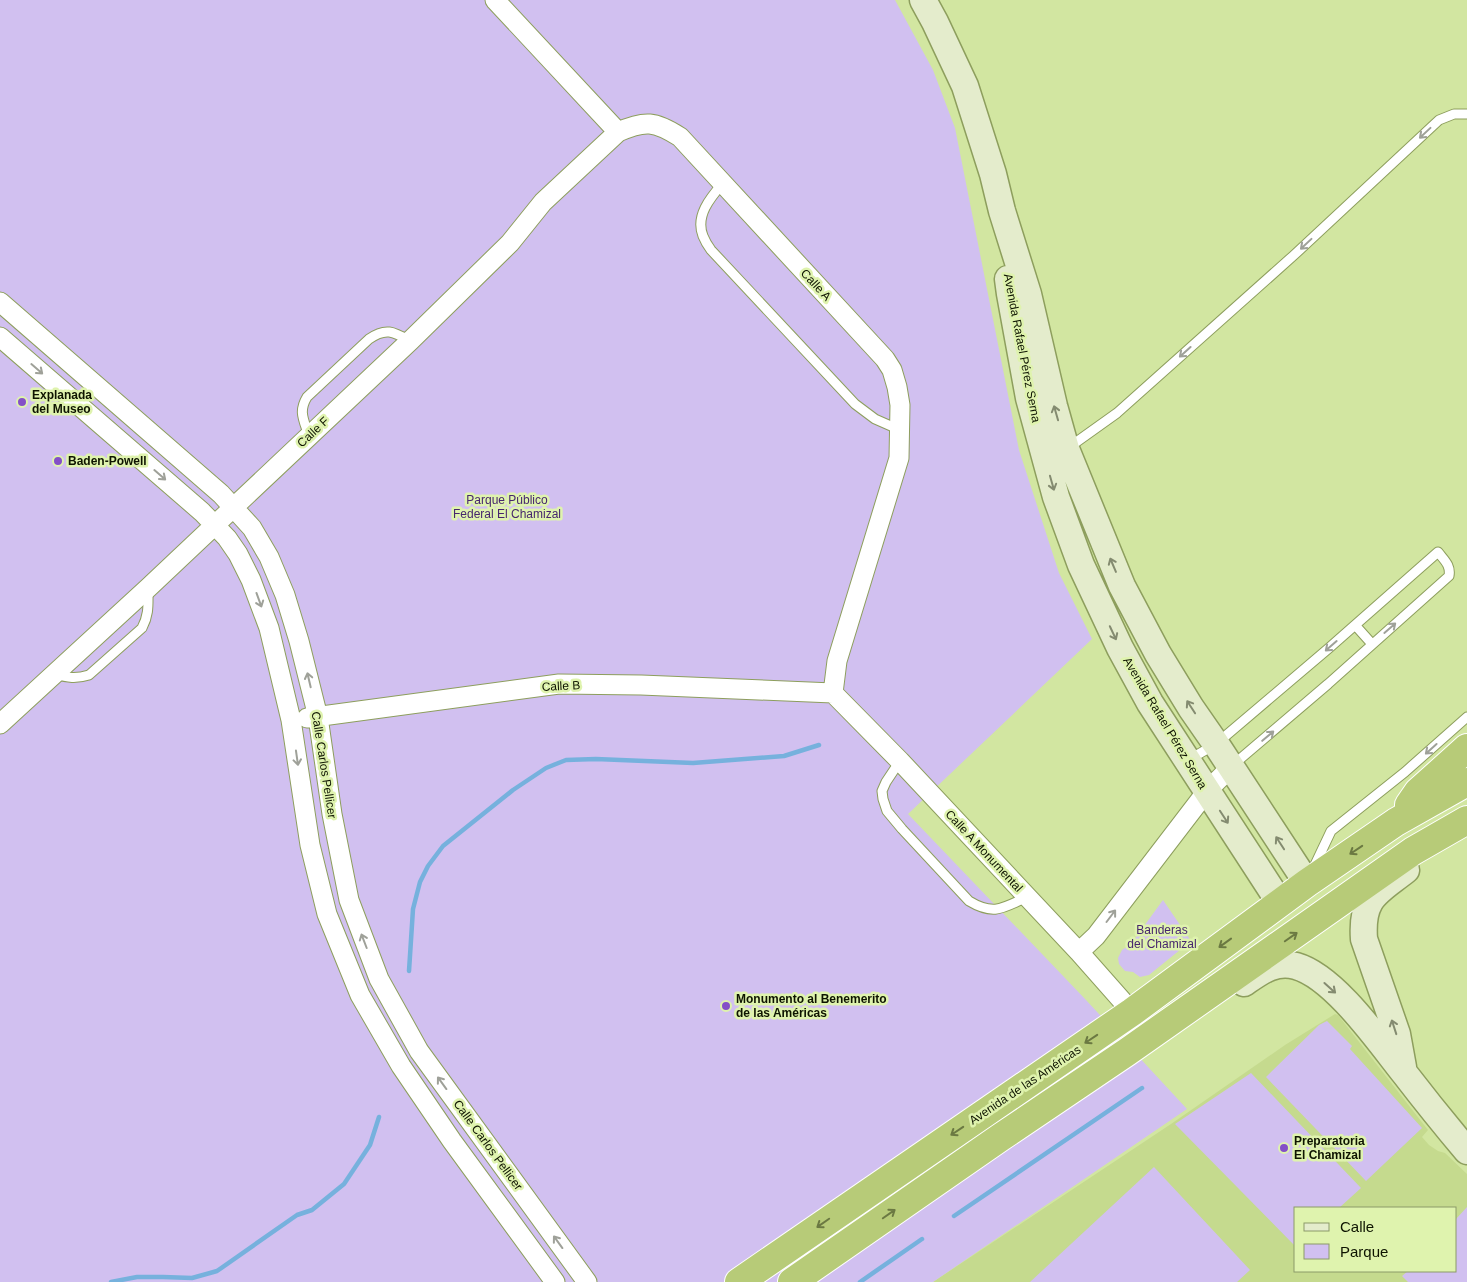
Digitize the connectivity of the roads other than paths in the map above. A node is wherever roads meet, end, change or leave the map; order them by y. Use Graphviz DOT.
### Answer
graph roads {
  1 [pos="495,0"];
  2 [pos="922,0"];
  3 [pos="1467,114"];
  4 [pos="618,132"];
  5 [pos="722,183"];
  6 [pos="0,302"];
  7 [pos="0,337"];
  8 [pos="410,341"];
  9 [pos="900,430"];
  10 [pos="309,436"];
  11 [pos="1056,453"];
  12 [pos="234,507"];
  13 [pos="214,525"];
  14 [pos="1355,625"];
  15 [pos="1372,644"];
  16 [pos="833,693"];
  17 [pos="318,717"];
  18 [pos="1467,717"];
  19 [pos="291,720"];
  20 [pos="0,724"];
  21 [pos="1216,744"];
  22 [pos="1465,760"];
  23 [pos="900,761"];
  24 [pos="1188,761"];
  25 [pos="1231,767"];
  26 [pos="1207,791"];
  27 [pos="1460,824"];
  28 [pos="1307,884"];
  29 [pos="1028,897"];
  30 [pos="1280,903"];
  31 [pos="1079,952"];
  32 [pos="1132,1012"];
  33 [pos="1150,1036"];
  34 [pos="1405,1075"];
  35 [pos="1001,1137"];
  36 [pos="1467,1151"];
  37 [pos="555,1282"];
  38 [pos="587,1282"];
  39 [pos="739,1282"];
  40 [pos="792,1282"];
  1 -- 4 [label="street"];
  2 -- 11 [label="main road, Avenida Rafael Pérez Serna"];
  3 -- 11 [label="lane, one-way"];
  4 -- 5 [label="street, Calle A"];
  4 -- 8 [label="street, Calle F"];
  5 -- 9 [label="street, Calle A"];
  5 -- 9 [label="lane"];
  6 -- 12 [label="street, Calle Carlos Pellicer"];
  7 -- 13 [label="street, Calle Carlos Pellicer, one-way"];
  8 -- 10 [label="street, Calle F"];
  8 -- 10 [label="lane"];
  9 -- 16 [label="street, Calle A"];
  10 -- 12 [label="street, Calle F"];
  21 -- 11 [label="main road, Avenida Rafael Pérez Serna, one-way"];
  11 -- 24 [label="main road, Avenida Rafael Pérez Serna, one-way"];
  12 -- 13 [label="street, Calle F"];
  17 -- 12 [label="street, Calle Carlos Pellicer, one-way"];
  13 -- 19 [label="street, Calle Carlos Pellicer, one-way"];
  13 -- 20 [label="street, Calle F"];
  14 -- 15 [label="lane"];
  15 -- 14 [label="lane, one-way"];
  14 -- 21 [label="lane, one-way"];
  25 -- 15 [label="lane, one-way"];
  16 -- 17 [label="street, Calle B"];
  16 -- 23 [label="street, Calle A Monumental"];
  17 -- 19 [label="street, Calle B"];
  38 -- 17 [label="street, Calle Carlos Pellicer, one-way"];
  18 -- 28 [label="lane, one-way"];
  19 -- 37 [label="street, Calle Carlos Pellicer, one-way"];
  21 -- 24 [label="lane"];
  21 -- 25 [label="main road, Avenida Rafael Pérez Serna"];
  22 -- 28 [label="highway, Avenida de las Américas, one-way"];
  23 -- 29 [label="street, Calle A Monumental"];
  23 -- 29 [label="lane"];
  24 -- 26 [label="main road, Avenida Rafael Pérez Serna"];
  25 -- 26 [label="street"];
  28 -- 25 [label="main road, Avenida Rafael Pérez Serna, one-way"];
  26 -- 30 [label="main road, Avenida Rafael Pérez Serna, one-way"];
  31 -- 26 [label="street, one-way"];
  33 -- 27 [label="highway, one-way"];
  34 -- 27 [label="main road, one-way"];
  28 -- 30 [label="highway, Avenida de las Américas"];
  29 -- 31 [label="street, Calle A Monumental"];
  30 -- 32 [label="highway, Avenida de las Américas, one-way"];
  31 -- 32 [label="street, Calle A Monumental"];
  32 -- 35 [label="highway"];
  32 -- 39 [label="highway, Avenida de las Américas, one-way"];
  33 -- 34 [label="main road, one-way"];
  33 -- 35 [label="highway"];
  34 -- 36 [label="main road"];
  40 -- 35 [label="highway, one-way"];
}
